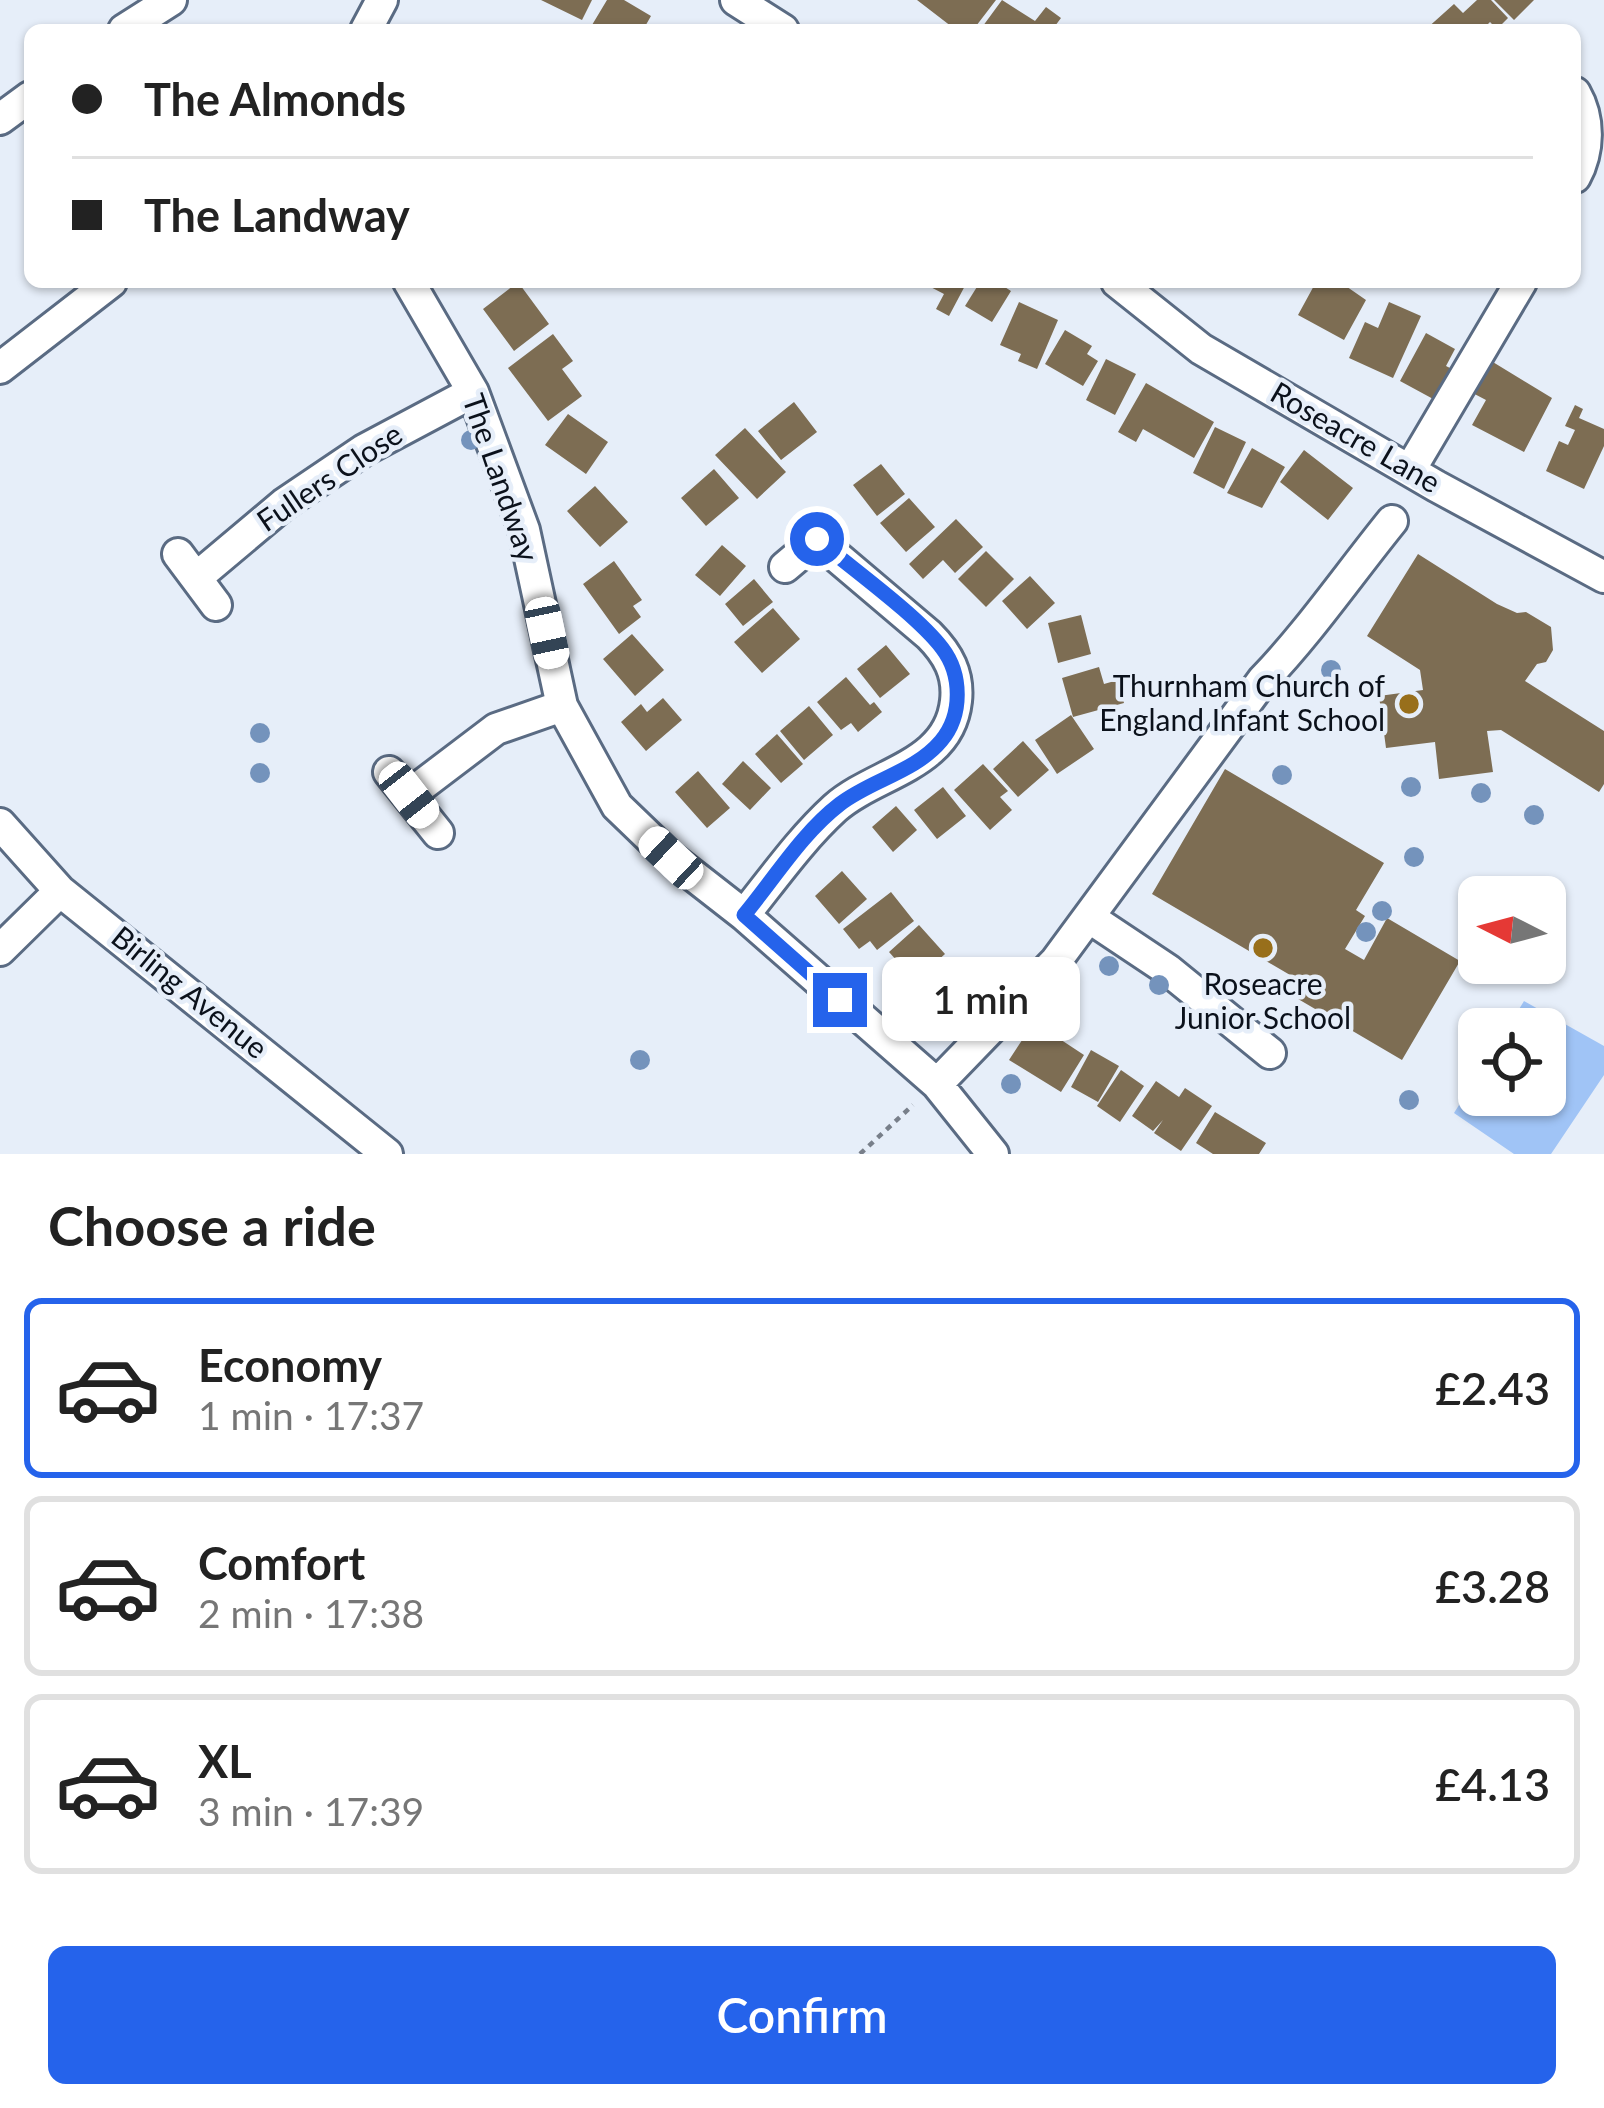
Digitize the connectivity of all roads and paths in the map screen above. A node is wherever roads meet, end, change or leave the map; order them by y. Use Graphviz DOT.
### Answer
graph roads {
  1 [pos="171,0"];
  2 [pos="736,0"];
  3 [pos="133,24"];
  4 [pos="774,24"];
  5 [pos="1581,104"];
  6 [pos="1581,157"];
  7 [pos="103,288"];
  8 [pos="412,288"];
  9 [pos="1125,288"];
  10 [pos="1517,288"];
  11 [pos="0,368"];
  12 [pos="473,392"];
  13 [pos="1410,470"];
  14 [pos="1392,521"];
  15 [pos="785,567"];
  16 [pos="1604,577"];
  17 [pos="216,605"];
  18 [pos="562,706"];
  19 [pos="0,824"];
  20 [pos="438,833"];
  21 [pos="60,891"];
  22 [pos="744,915"];
  23 [pos="1090,918"];
  24 [pos="0,950"];
  25 [pos="1270,1053"];
  26 [pos="937,1084"];
  27 [pos="386,1154"];
  28 [pos="860,1154"];
  29 [pos="993,1154"];
  1 -- 3 [label="street"];
  2 -- 4 [label="street"];
  5 -- 6 [label="street"];
  7 -- 11 [label="street"];
  8 -- 12 [label="street, The Landway"];
  9 -- 13 [label="street, Roseacre Lane"];
  10 -- 13 [label="street"];
  12 -- 17 [label="street, Fullers Close"];
  12 -- 18 [label="street, The Landway"];
  13 -- 16 [label="street, Roseacre Lane"];
  14 -- 23 [label="street"];
  15 -- 22 [label="street"];
  18 -- 20 [label="street"];
  18 -- 22 [label="street, The Landway"];
  19 -- 21 [label="street, Birling Avenue"];
  21 -- 24 [label="street"];
  21 -- 27 [label="street, Birling Avenue"];
  22 -- 26 [label="street, The Landway"];
  23 -- 25 [label="street"];
  23 -- 26 [label="street"];
  26 -- 28 [label="path"];
  26 -- 29 [label="street, The Landway"];
}
